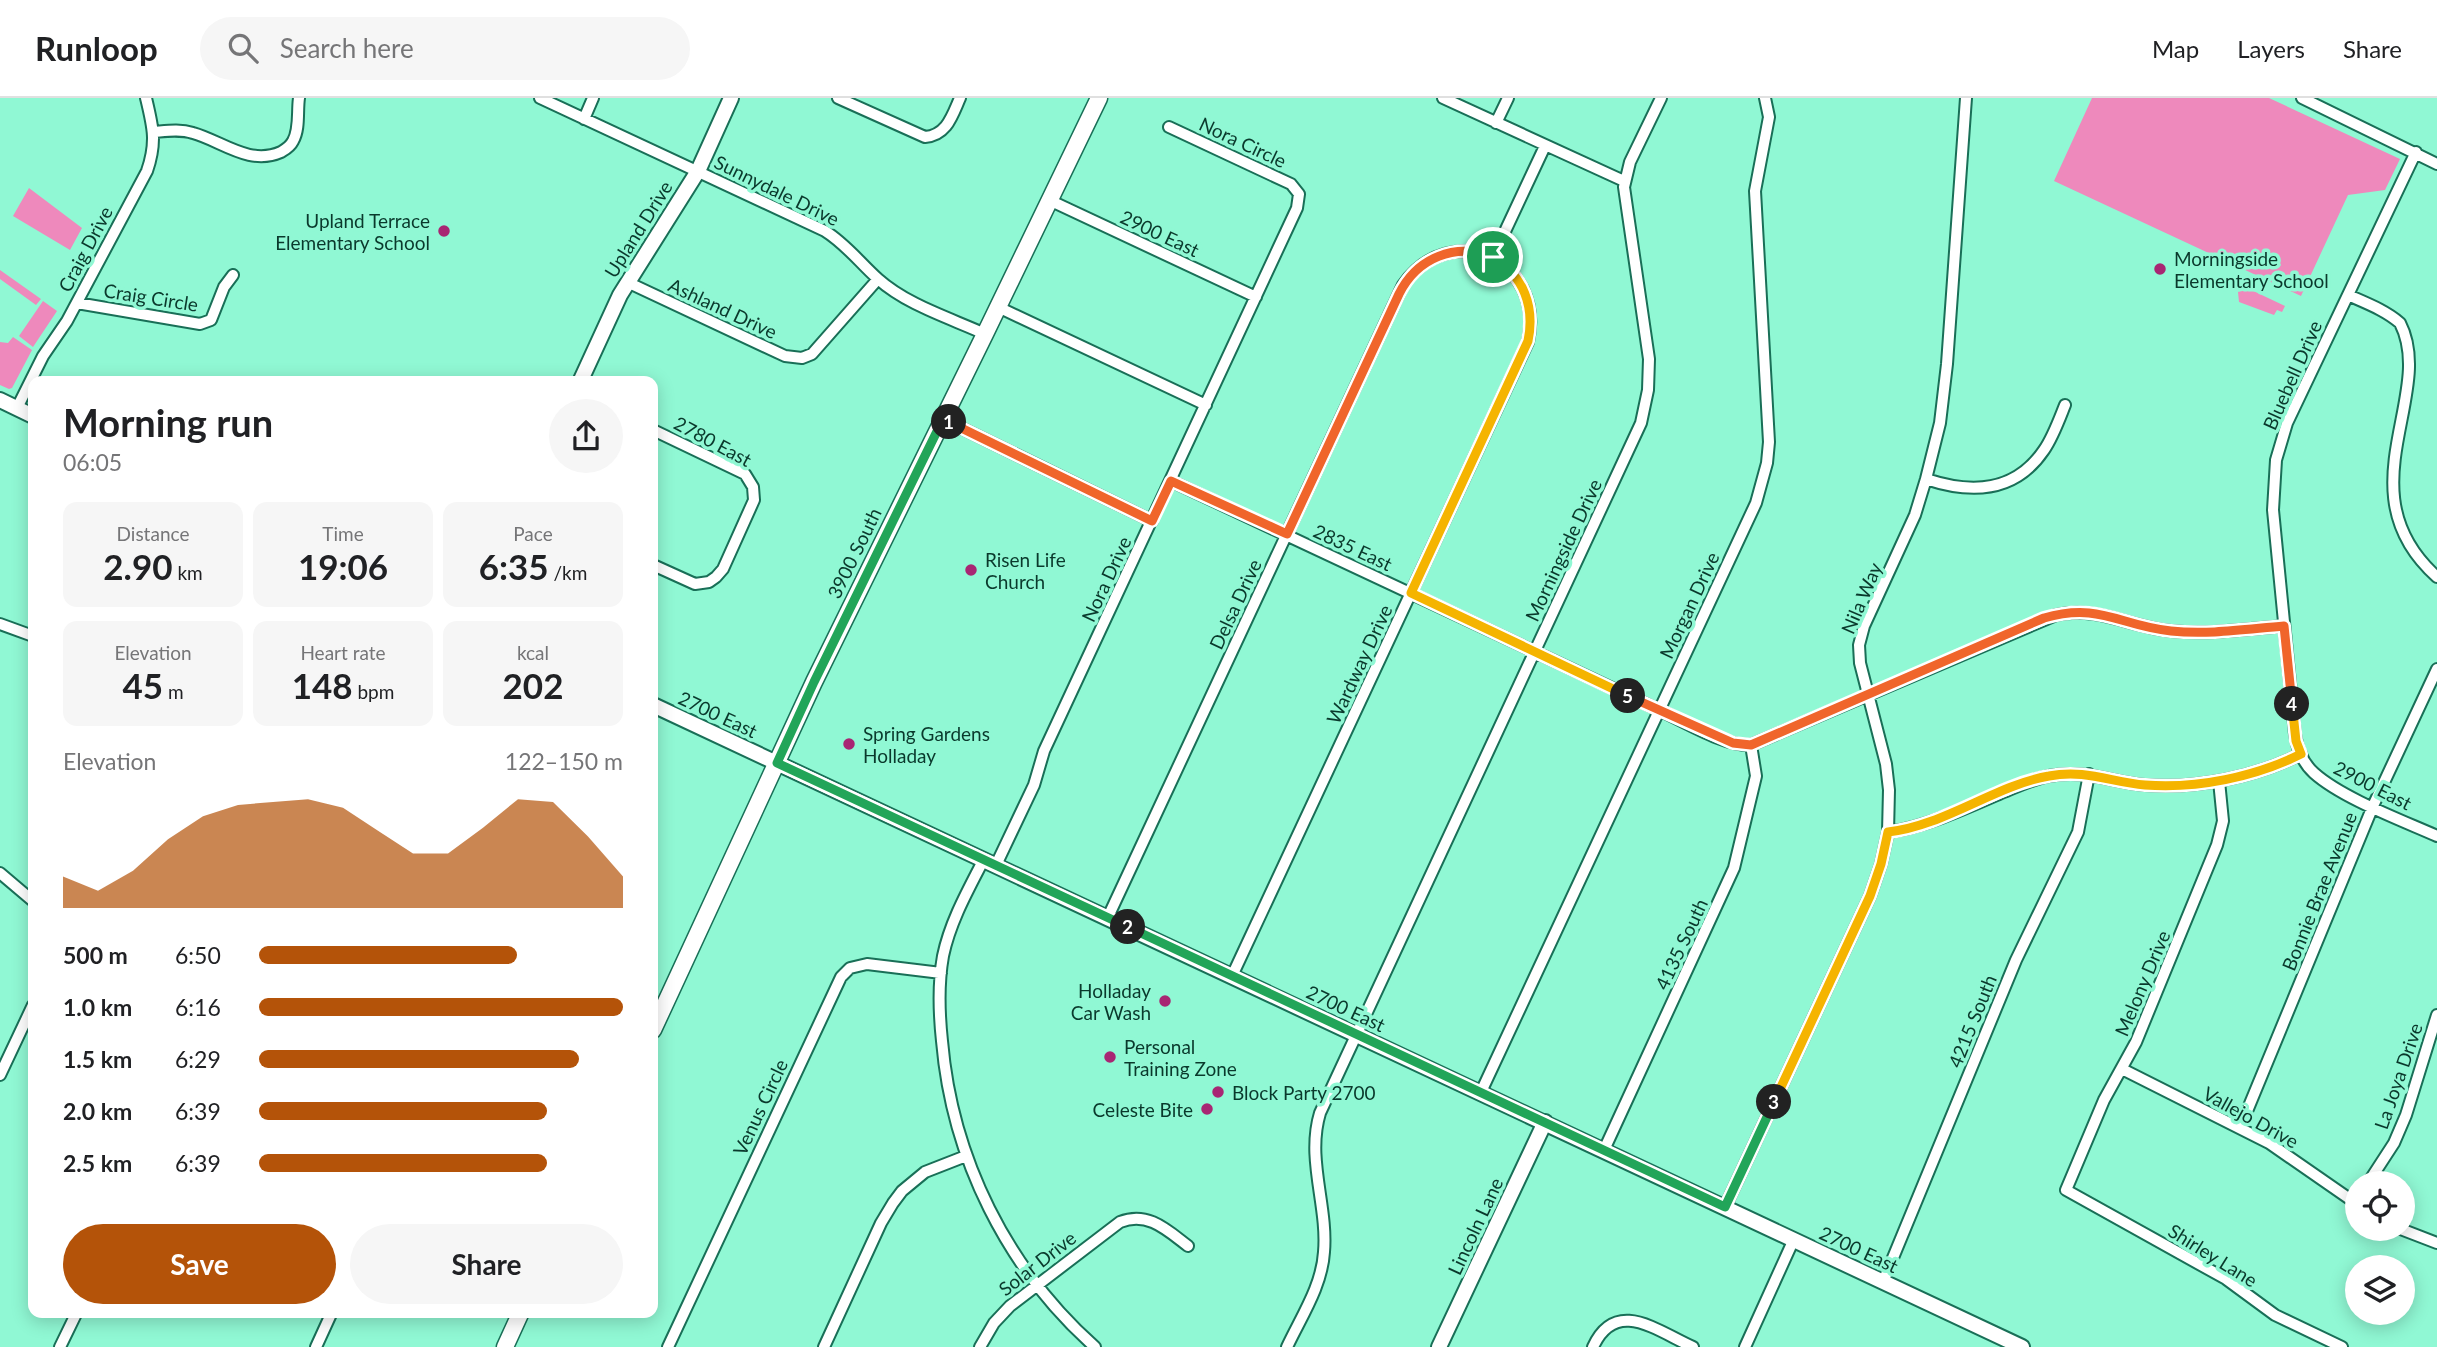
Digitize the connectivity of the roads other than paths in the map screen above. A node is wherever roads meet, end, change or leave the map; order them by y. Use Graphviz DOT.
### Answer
graph roads {
  1 [pos="146,98"];
  2 [pos="299,98"];
  3 [pos="540,98"];
  4 [pos="593,98"];
  5 [pos="731,98"];
  6 [pos="838,98"];
  7 [pos="960,98"];
  8 [pos="1099,98"];
  9 [pos="1443,98"];
  10 [pos="1508,98"];
  11 [pos="1661,98"];
  12 [pos="1765,98"];
  13 [pos="1966,98"];
  14 [pos="2302,98"];
  15 [pos="584,119"];
  16 [pos="1496,123"];
  17 [pos="1169,127"];
  18 [pos="155,132"];
  19 [pos="1545,146"];
  20 [pos="2416,152"];
  21 [pos="2437,164"];
  22 [pos="698,171"];
  23 [pos="1624,181"];
  24 [pos="1299,194"];
  25 [pos="1049,200"];
  26 [pos="1493,257"];
  27 [pos="233,275"];
  28 [pos="878,279"];
  29 [pos="627,282"];
  30 [pos="2348,295"];
  31 [pos="1256,297"];
  32 [pos="77,303"];
  33 [pos="998,307"];
  34 [pos="985,334"];
  35 [pos="2419,347"];
  36 [pos="33,376"];
  37 [pos="583,376"];
  38 [pos="28,387"];
  39 [pos="0,400"];
  40 [pos="1206,405"];
  41 [pos="2065,405"];
  42 [pos="18,408"];
  43 [pos="28,413"];
  44 [pos="943,419"];
  45 [pos="658,432"];
  46 [pos="2406,467"];
  47 [pos="1927,479"];
  48 [pos="1171,481"];
  49 [pos="1152,521"];
  50 [pos="1287,534"];
  51 [pos="658,567"];
  52 [pos="2437,577"];
  53 [pos="1411,593"];
  54 [pos="0,624"];
  55 [pos="2284,626"];
  56 [pos="28,634"];
  57 [pos="1535,652"];
  58 [pos="2437,669"];
  59 [pos="1870,694"];
  60 [pos="658,707"];
  61 [pos="1659,710"];
  62 [pos="1751,745"];
  63 [pos="2301,754"];
  64 [pos="777,763"];
  65 [pos="2088,774"];
  66 [pos="2219,780"];
  67 [pos="2373,806"];
  68 [pos="1888,832"];
  69 [pos="2437,836"];
  70 [pos="990,862"];
  71 [pos="0,873"];
  72 [pos="28,897"];
  73 [pos="1108,917"];
  74 [pos="941,973"];
  75 [pos="1232,976"];
  76 [pos="28,1015"];
  77 [pos="2437,1015"];
  78 [pos="658,1019"];
  79 [pos="1356,1034"];
  80 [pos="2122,1069"];
  81 [pos="0,1075"];
  82 [pos="1481,1092"];
  83 [pos="1545,1122"];
  84 [pos="2240,1128"];
  85 [pos="1604,1150"];
  86 [pos="966,1156"];
  87 [pos="2376,1171"];
  88 [pos="2066,1191"];
  89 [pos="2345,1194"];
  90 [pos="1725,1207"];
  91 [pos="2415,1235"];
  92 [pos="1794,1240"];
  93 [pos="2437,1243"];
  94 [pos="1188,1246"];
  95 [pos="1883,1282"];
  96 [pos="1037,1285"];
  97 [pos="73,1318"];
  98 [pos="329,1318"];
  99 [pos="519,1318"];
  100 [pos="509,1346"];
  101 [pos="60,1347"];
  102 [pos="316,1347"];
  103 [pos="668,1347"];
  104 [pos="824,1347"];
  105 [pos="980,1347"];
  106 [pos="1094,1347"];
  107 [pos="1287,1347"];
  108 [pos="1439,1347"];
  109 [pos="1593,1347"];
  110 [pos="1693,1347"];
  111 [pos="1745,1347"];
  112 [pos="2022,1347"];
  113 [pos="2342,1347"];
  1 -- 18 [label="street, Craig Drive"];
  2 -- 18 [label="street"];
  3 -- 15 [label="street, Sunnydale Drive"];
  4 -- 15 [label="street"];
  5 -- 22 [label="street, Upland Drive"];
  6 -- 7 [label="street"];
  8 -- 25 [label="main road, 3900 South"];
  9 -- 16 [label="street"];
  10 -- 16 [label="street"];
  11 -- 23 [label="street, Morningside Drive"];
  12 -- 61 [label="street, Morgan Drive"];
  13 -- 47 [label="street, Nila Way"];
  14 -- 20 [label="street"];
  15 -- 22 [label="street, Sunnydale Drive"];
  16 -- 19 [label="street"];
  17 -- 24 [label="street, Nora Circle"];
  18 -- 32 [label="street, Craig Drive"];
  19 -- 23 [label="street"];
  19 -- 26 [label="street"];
  20 -- 21 [label="street"];
  20 -- 30 [label="street, Bluebell Drive"];
  22 -- 28 [label="street, Sunnydale Drive"];
  22 -- 29 [label="street, Upland Drive"];
  23 -- 57 [label="street, Morningside Drive"];
  24 -- 31 [label="street, Nora Drive"];
  25 -- 31 [label="street, 2900 East"];
  25 -- 33 [label="main road, 3900 South"];
  26 -- 50 [label="street, Delsa Drive"];
  26 -- 53 [label="street, Wardway Drive"];
  27 -- 32 [label="street, Craig Circle"];
  28 -- 29 [label="street, Ashland Drive"];
  28 -- 34 [label="street, Sunnydale Drive"];
  29 -- 37 [label="street, Upland Drive"];
  30 -- 35 [label="street"];
  30 -- 55 [label="street, Bluebell Drive"];
  31 -- 40 [label="street, Nora Drive"];
  32 -- 36 [label="street, Craig Drive"];
  33 -- 34 [label="main road, 3900 South"];
  33 -- 40 [label="street"];
  34 -- 44 [label="main road, 3900 South"];
  38 -- 42 [label="street, Craig Drive"];
  39 -- 42 [label="street"];
  40 -- 48 [label="street, Nora Drive"];
  41 -- 47 [label="street"];
  42 -- 43 [label="street"];
  44 -- 49 [label="street"];
  44 -- 64 [label="main road, 3900 South"];
  45 -- 51 [label="street, 2780 East"];
  46 -- 52 [label="street"];
  47 -- 59 [label="street, Nila Way"];
  48 -- 49 [label="street, Nora Drive"];
  48 -- 50 [label="street, 2835 East"];
  49 -- 70 [label="street, Nora Drive"];
  50 -- 53 [label="street, 2835 East"];
  50 -- 73 [label="street, Delsa Drive"];
  53 -- 57 [label="street, 2835 East"];
  53 -- 75 [label="street, Wardway Drive"];
  54 -- 56 [label="street"];
  55 -- 59 [label="street"];
  55 -- 63 [label="street, Bluebell Drive"];
  57 -- 61 [label="street, 2835 East"];
  57 -- 79 [label="street, Morningside Drive"];
  58 -- 67 [label="street, Bonnie Brae Avenue"];
  59 -- 62 [label="street"];
  59 -- 68 [label="street, Nila Way"];
  60 -- 64 [label="street, 2700 East"];
  61 -- 62 [label="street, 2835 East"];
  61 -- 82 [label="street, Morgan Drive"];
  62 -- 85 [label="street, 4135 South"];
  63 -- 66 [label="street"];
  63 -- 67 [label="street, 2900 East"];
  64 -- 70 [label="street, 2700 East"];
  64 -- 78 [label="main road, 3900 South"];
  65 -- 66 [label="street"];
  65 -- 68 [label="street"];
  65 -- 95 [label="street, 4215 South"];
  66 -- 80 [label="street, Melony Drive"];
  67 -- 69 [label="street, 2900 East"];
  67 -- 84 [label="street, Bonnie Brae Avenue"];
  68 -- 90 [label="street, Nila Way"];
  70 -- 73 [label="street, 2700 East"];
  70 -- 74 [label="street, Nora Drive"];
  71 -- 72 [label="street"];
  73 -- 75 [label="street, 2700 East"];
  74 -- 86 [label="street, Nora Drive"];
  74 -- 103 [label="street, Venus Circle"];
  75 -- 79 [label="street, 2700 East"];
  76 -- 81 [label="street"];
  77 -- 87 [label="street, La Joya Drive"];
  79 -- 82 [label="street, 2700 East"];
  79 -- 107 [label="street, Morningside Drive"];
  80 -- 84 [label="street, Vallejo Drive"];
  80 -- 88 [label="street, Melony Drive"];
  82 -- 83 [label="street, 2700 East"];
  83 -- 85 [label="street, 2700 East"];
  83 -- 108 [label="street, Lincoln Lane"];
  84 -- 89 [label="street, Vallejo Drive"];
  85 -- 90 [label="street, 2700 East"];
  86 -- 96 [label="street, Nora Drive"];
  86 -- 104 [label="street"];
  88 -- 113 [label="street, Shirley Lane"];
  90 -- 92 [label="street, 2700 East"];
  91 -- 93 [label="street"];
  92 -- 95 [label="street, 2700 East"];
  92 -- 111 [label="street"];
  94 -- 96 [label="street, Solar Drive"];
  95 -- 112 [label="street, 2700 East"];
  96 -- 105 [label="street, Solar Drive"];
  96 -- 106 [label="street, Nora Drive"];
  97 -- 101 [label="street"];
  98 -- 102 [label="street"];
  99 -- 100 [label="main road"];
  109 -- 110 [label="street"];
}
